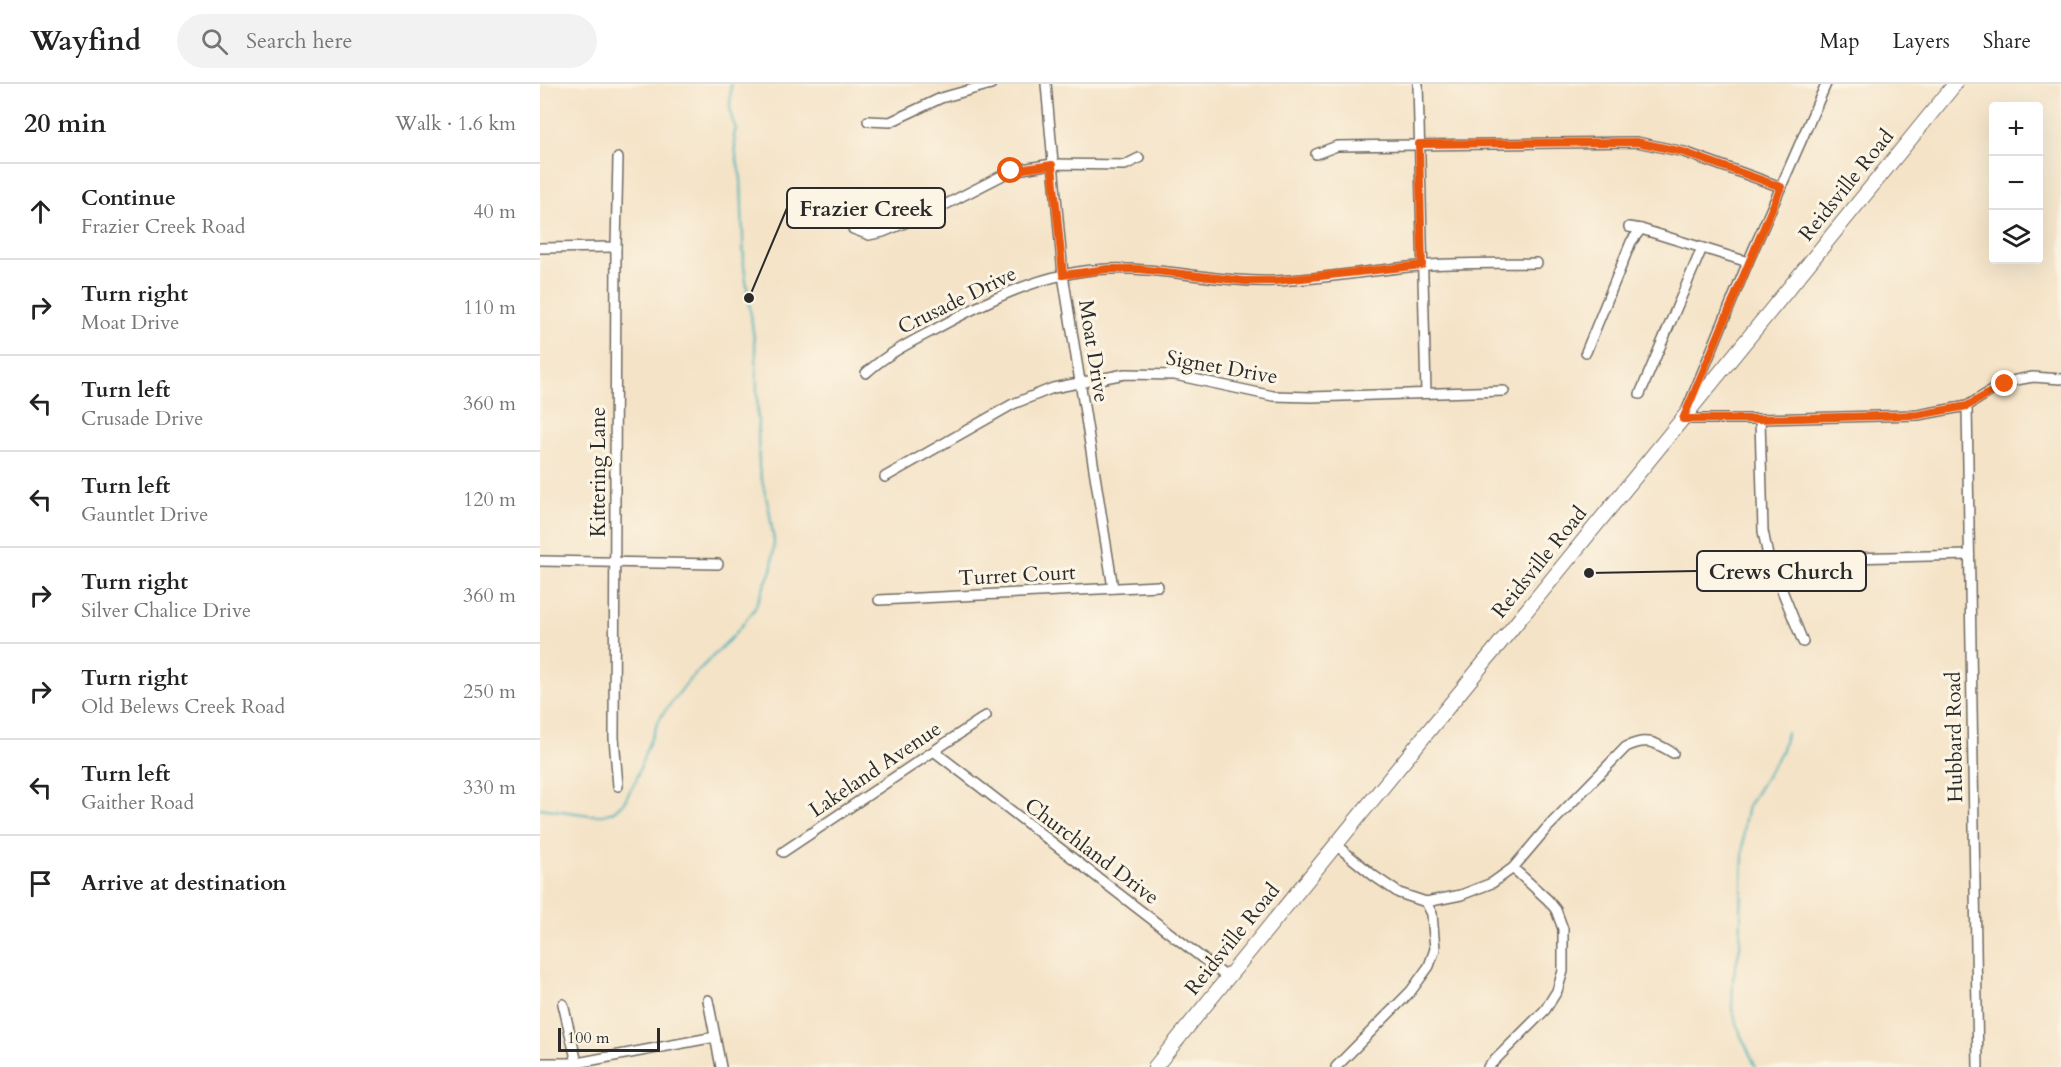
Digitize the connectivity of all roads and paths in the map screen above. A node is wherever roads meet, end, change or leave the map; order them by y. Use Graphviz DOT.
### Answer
graph roads {
  1 [pos="991,84"];
  2 [pos="1046,84"];
  3 [pos="1418,84"];
  4 [pos="1826,84"];
  5 [pos="1955,84"];
  6 [pos="868,121"];
  7 [pos="1419,144"];
  8 [pos="1316,154"];
  9 [pos="618,158"];
  10 [pos="1139,158"];
  11 [pos="1052,165"];
  12 [pos="1781,187"];
  13 [pos="1629,227"];
  14 [pos="853,229"];
  15 [pos="1641,229"];
  16 [pos="616,247"];
  17 [pos="540,248"];
  18 [pos="1702,248"];
  19 [pos="1748,262"];
  20 [pos="1537,263"];
  21 [pos="1422,265"];
  22 [pos="1063,275"];
  23 [pos="1586,352"];
  24 [pos="866,373"];
  25 [pos="2061,380"];
  26 [pos="1081,383"];
  27 [pos="1504,391"];
  28 [pos="1426,393"];
  29 [pos="1640,394"];
  30 [pos="1967,406"];
  31 [pos="1683,419"];
  32 [pos="1760,419"];
  33 [pos="885,477"];
  34 [pos="1969,555"];
  35 [pos="540,561"];
  36 [pos="615,561"];
  37 [pos="718,564"];
  38 [pos="1778,582"];
  39 [pos="1158,586"];
  40 [pos="1113,588"];
  41 [pos="879,600"];
  42 [pos="1803,642"];
  43 [pos="986,716"];
  44 [pos="935,752"];
  45 [pos="1673,753"];
  46 [pos="618,786"];
  47 [pos="1336,845"];
  48 [pos="783,852"];
  49 [pos="1513,868"];
  50 [pos="1426,902"];
  51 [pos="1228,978"];
  52 [pos="708,1000"];
  53 [pos="563,1004"];
  54 [pos="716,1037"];
  55 [pos="540,1063"];
  56 [pos="578,1065"];
  57 [pos="721,1067"];
  58 [pos="1155,1067"];
  59 [pos="1336,1067"];
  60 [pos="1488,1067"];
  61 [pos="1978,1067"];
  1 -- 6 [label="street"];
  2 -- 11 [label="street, Moat Drive"];
  3 -- 7 [label="street"];
  4 -- 12 [label="street"];
  5 -- 31 [label="highway, Reidsville Road"];
  7 -- 8 [label="street"];
  7 -- 12 [label="street"];
  7 -- 21 [label="street"];
  9 -- 16 [label="street, Kittering Lane"];
  10 -- 11 [label="street"];
  11 -- 14 [label="street"];
  11 -- 22 [label="street, Moat Drive"];
  12 -- 19 [label="street"];
  13 -- 15 [label="street"];
  15 -- 18 [label="street"];
  15 -- 23 [label="street"];
  16 -- 17 [label="street"];
  16 -- 36 [label="street, Kittering Lane"];
  18 -- 19 [label="street"];
  18 -- 29 [label="street"];
  19 -- 31 [label="street"];
  20 -- 21 [label="street, Crusade Drive"];
  21 -- 22 [label="street, Crusade Drive"];
  21 -- 28 [label="street"];
  22 -- 24 [label="street, Crusade Drive"];
  22 -- 26 [label="street, Moat Drive"];
  25 -- 30 [label="street"];
  26 -- 28 [label="street, Signet Drive"];
  26 -- 33 [label="street, Signet Drive"];
  26 -- 40 [label="street, Moat Drive"];
  27 -- 28 [label="street, Signet Drive"];
  30 -- 32 [label="street"];
  30 -- 34 [label="street, Hubbard Road"];
  31 -- 32 [label="street"];
  31 -- 47 [label="highway, Reidsville Road"];
  32 -- 38 [label="street"];
  34 -- 38 [label="street"];
  34 -- 61 [label="street, Hubbard Road"];
  35 -- 36 [label="street"];
  36 -- 37 [label="street"];
  36 -- 46 [label="street, Kittering Lane"];
  38 -- 42 [label="street"];
  39 -- 40 [label="street, Turret Court"];
  40 -- 41 [label="street, Turret Court"];
  43 -- 44 [label="street, Lakeland Avenue"];
  44 -- 48 [label="street, Lakeland Avenue"];
  44 -- 51 [label="street, Churchland Drive"];
  45 -- 49 [label="street"];
  47 -- 50 [label="street"];
  47 -- 51 [label="highway, Reidsville Road"];
  49 -- 50 [label="street"];
  49 -- 60 [label="street"];
  50 -- 59 [label="street"];
  51 -- 58 [label="highway, Reidsville Road"];
  52 -- 54 [label="street"];
  53 -- 56 [label="street"];
  54 -- 56 [label="street"];
  54 -- 57 [label="street"];
  55 -- 56 [label="street"];
}
